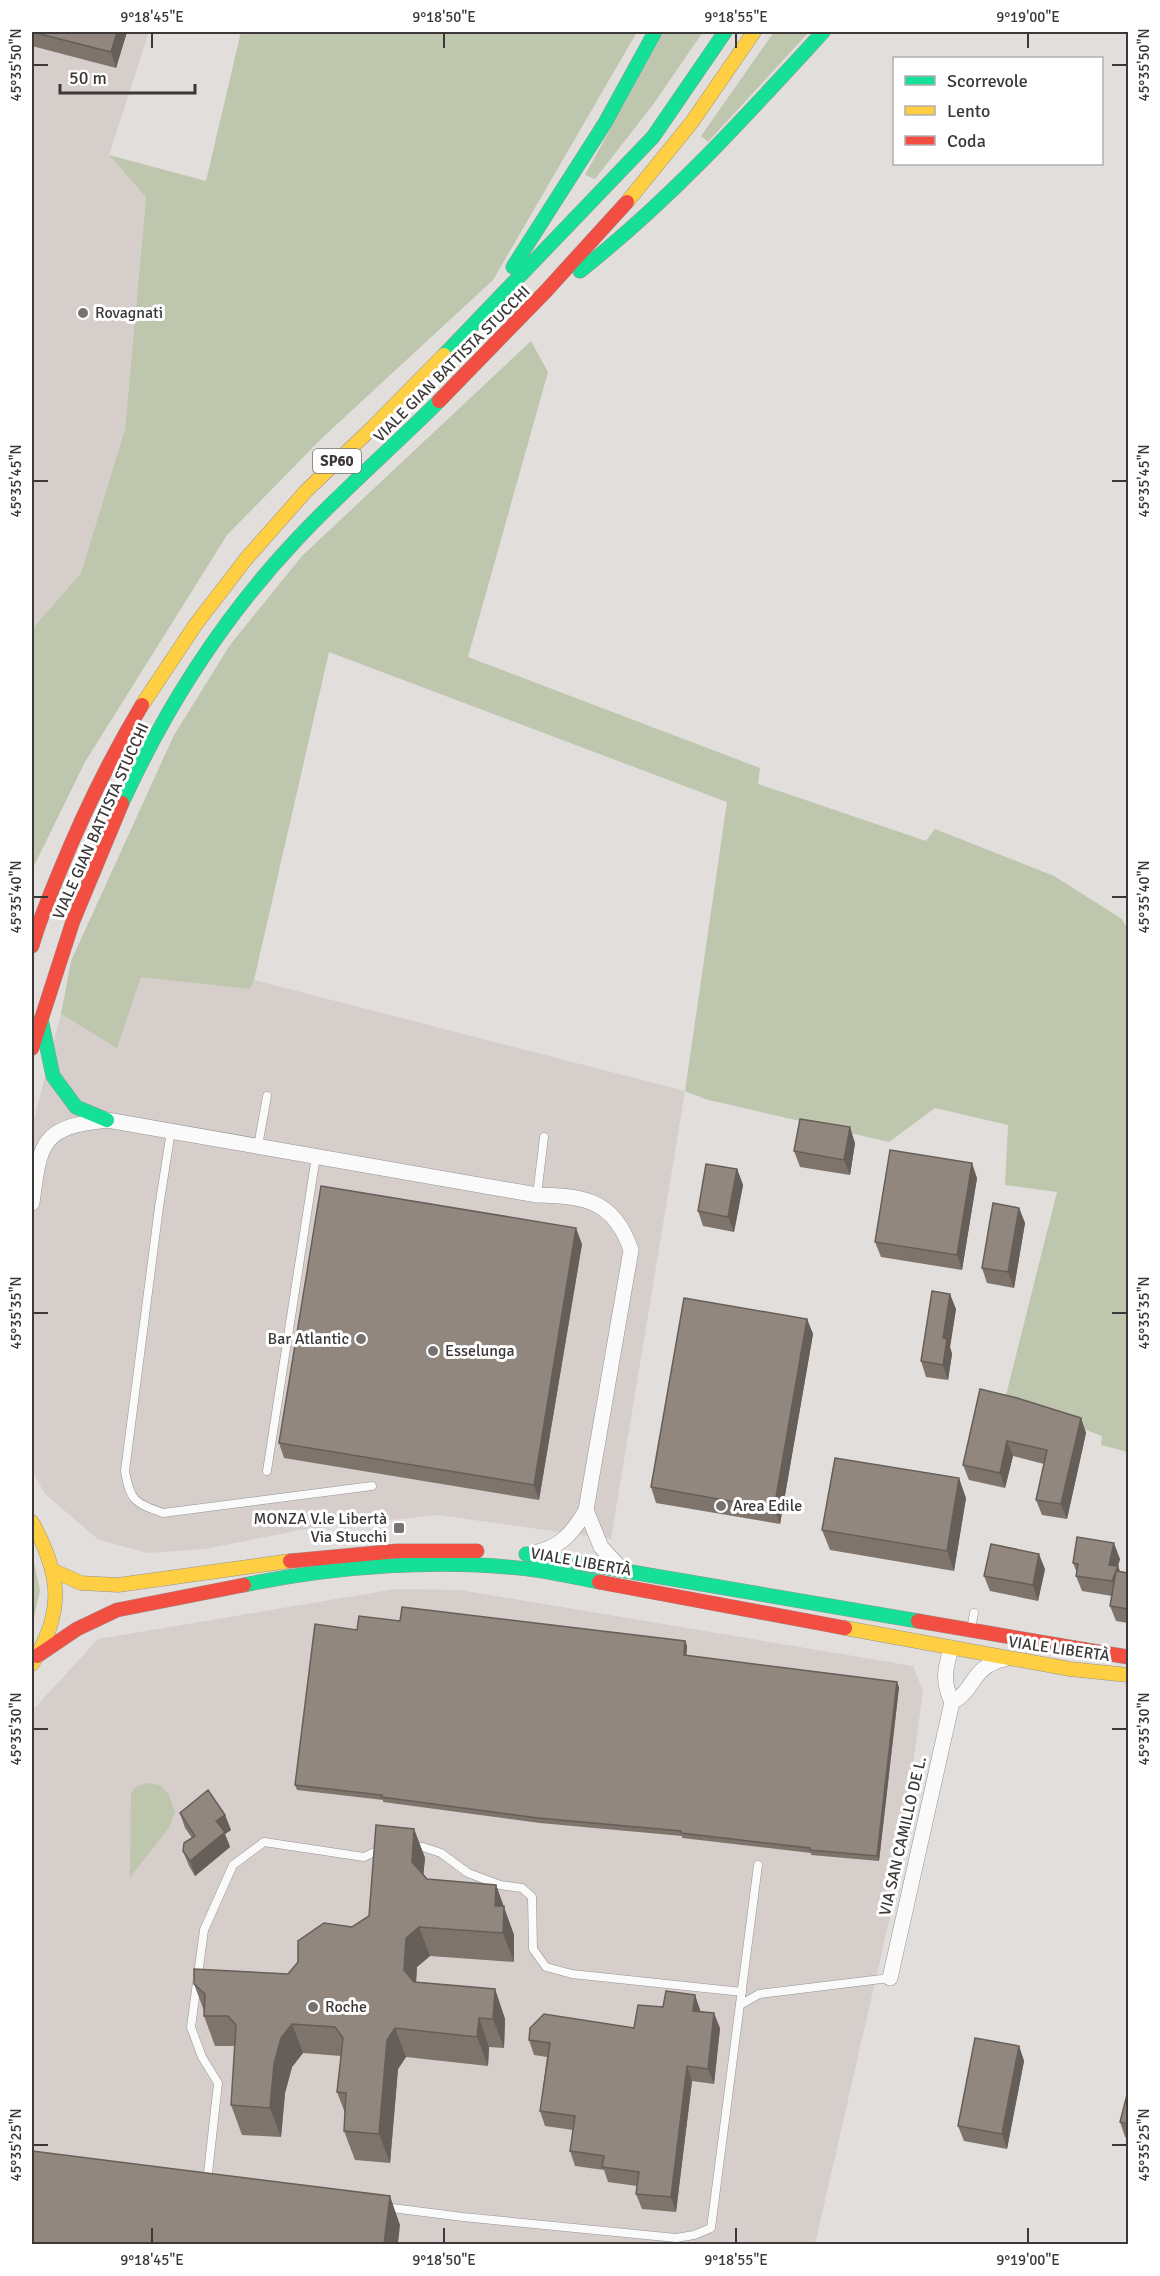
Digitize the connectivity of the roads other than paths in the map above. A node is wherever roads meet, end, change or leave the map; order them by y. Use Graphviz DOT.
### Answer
graph roads {
  1 [pos="655,32"];
  2 [pos="724,32"];
  3 [pos="754,32"];
  4 [pos="823,32"];
  5 [pos="536,303"];
  6 [pos="483,312"];
  7 [pos="32,946"];
  8 [pos="40,1016"];
  9 [pos="32,1047"];
  10 [pos="267,1096"];
  11 [pos="107,1120"];
  12 [pos="171,1131"];
  13 [pos="544,1137"];
  14 [pos="258,1146"];
  15 [pos="316,1156"];
  16 [pos="537,1195"];
  17 [pos="32,1203"];
  18 [pos="267,1471"];
  19 [pos="372,1486"];
  20 [pos="586,1510"];
  21 [pos="32,1522"];
  22 [pos="493,1552"];
  23 [pos="510,1553"];
  24 [pos="526,1554"];
  25 [pos="622,1570"];
  26 [pos="54,1571"];
  27 [pos="974,1612"];
  28 [pos="971,1630"];
  29 [pos="951,1648"];
  30 [pos="1128,1657"];
  31 [pos="1007,1658"];
  32 [pos="34,1660"];
  33 [pos="1128,1675"];
  34 [pos="952,1702"];
  35 [pos="387,1846"];
  36 [pos="399,1846"];
  37 [pos="758,1865"];
  38 [pos="890,1978"];
  39 [pos="742,1992"];
  40 [pos="740,2005"];
  41 [pos="195,2182"];
  42 [pos="207,2184"];
  43 [pos="219,2186"];
  44 [pos="370,2205"];
  1 -- 6 [label="main road"];
  2 -- 6 [label="main road, VIALE GIAN BATTISTA STUCCHI / SP60"];
  3 -- 5 [label="main road, VIALE GIAN BATTISTA STUCCHI / SP60"];
  4 -- 5 [label="main road"];
  5 -- 8 [label="main road, VIALE GIAN BATTISTA STUCCHI / SP60"];
  6 -- 7 [label="main road, VIALE GIAN BATTISTA STUCCHI / SP60"];
  8 -- 9 [label="main road, VIALE GIAN BATTISTA STUCCHI / SP60"];
  8 -- 11 [label="main road"];
  10 -- 14 [label="lane"];
  11 -- 12 [label="street"];
  11 -- 17 [label="street"];
  12 -- 14 [label="street"];
  12 -- 19 [label="lane"];
  13 -- 16 [label="lane"];
  14 -- 15 [label="street"];
  15 -- 16 [label="street"];
  15 -- 18 [label="lane"];
  16 -- 20 [label="street"];
  20 -- 24 [label="street"];
  20 -- 25 [label="street"];
  21 -- 26 [label="main road"];
  22 -- 26 [label="main road"];
  23 -- 24 [label="main road, VIALE LIBERTÀ"];
  24 -- 25 [label="main road, VIALE LIBERTÀ"];
  25 -- 28 [label="main road, VIALE LIBERTÀ"];
  26 -- 32 [label="main road"];
  27 -- 28 [label="lane"];
  28 -- 30 [label="main road, VIALE LIBERTÀ"];
  29 -- 31 [label="main road, VIALE LIBERTÀ"];
  29 -- 32 [label="main road, VIALE LIBERTÀ"];
  29 -- 34 [label="street"];
  31 -- 33 [label="main road, VIALE LIBERTÀ"];
  31 -- 34 [label="street"];
  34 -- 38 [label="street, VIA SAN CAMILLO DE L."];
  35 -- 42 [label="lane"];
  36 -- 39 [label="lane"];
  37 -- 39 [label="lane"];
  38 -- 40 [label="lane"];
  39 -- 40 [label="lane"];
  40 -- 44 [label="lane"];
  41 -- 42 [label="lane"];
  42 -- 43 [label="lane"];
}
